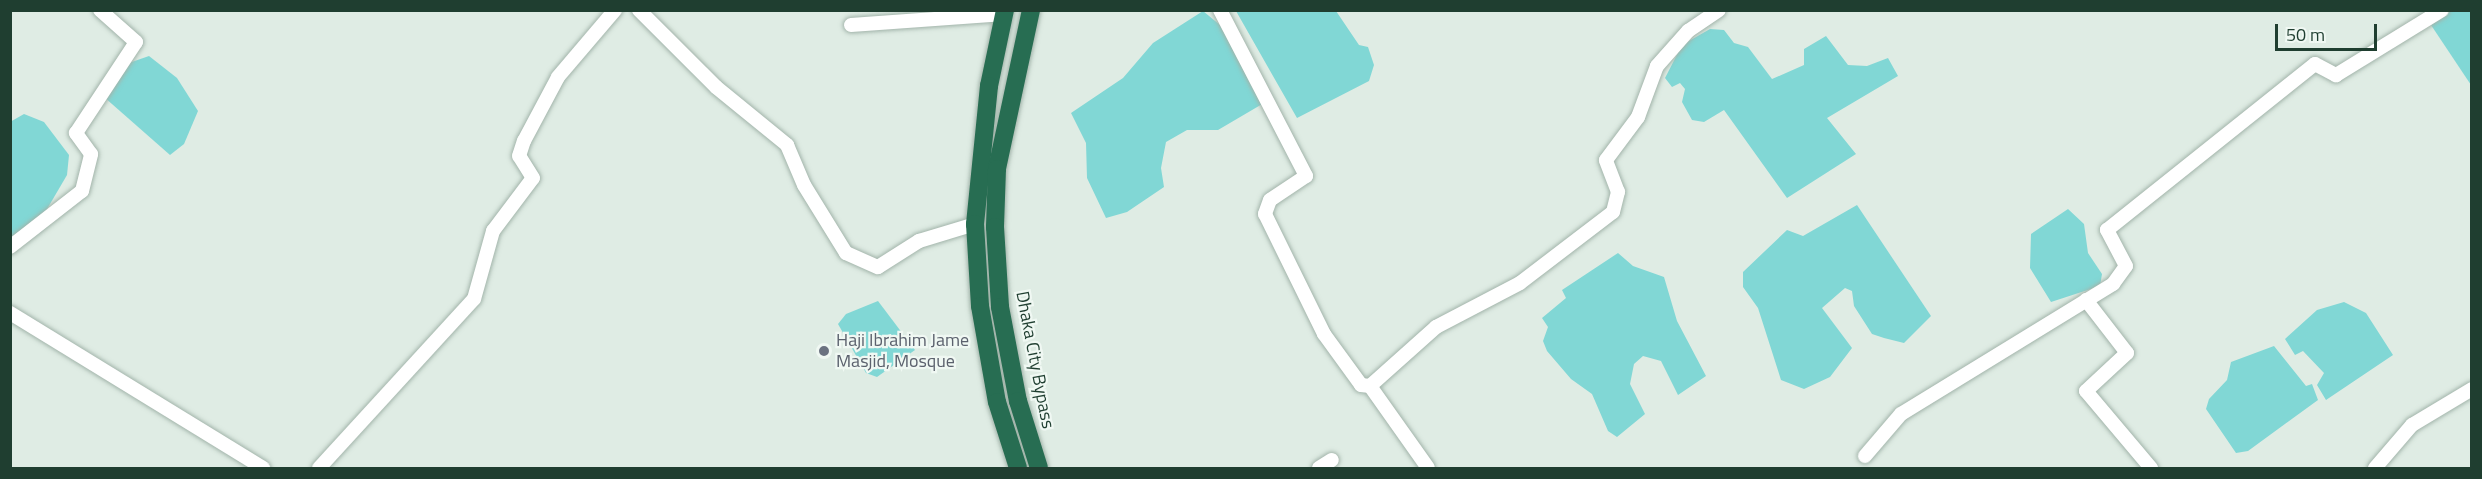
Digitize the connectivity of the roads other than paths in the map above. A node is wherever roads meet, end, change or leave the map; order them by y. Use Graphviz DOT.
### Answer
graph roads {
  1 [pos="100,10"];
  2 [pos="615,10"];
  3 [pos="639,10"];
  4 [pos="1031,10"];
  5 [pos="1220,10"];
  6 [pos="1719,10"];
  7 [pos="2442,10"];
  8 [pos="1005,12"];
  9 [pos="851,25"];
  10 [pos="975,224"];
  11 [pos="10,247"];
  12 [pos="2086,300"];
  13 [pos="10,313"];
  14 [pos="1370,386"];
  15 [pos="2472,389"];
  16 [pos="1865,456"];
  17 [pos="1332,460"];
  18 [pos="263,468"];
  19 [pos="319,468"];
  20 [pos="1018,468"];
  21 [pos="1039,468"];
  22 [pos="1319,468"];
  23 [pos="1428,468"];
  24 [pos="2151,468"];
  25 [pos="2375,468"];
  1 -- 11 [label="street"];
  2 -- 19 [label="street"];
  3 -- 10 [label="street"];
  4 -- 21 [label="highway, Dhaka City Bypass"];
  5 -- 14 [label="street"];
  6 -- 14 [label="street"];
  7 -- 12 [label="street"];
  8 -- 9 [label="street"];
  8 -- 10 [label="highway"];
  10 -- 20 [label="highway"];
  12 -- 16 [label="street"];
  12 -- 24 [label="street"];
  13 -- 18 [label="street"];
  14 -- 23 [label="street"];
  15 -- 25 [label="street"];
  17 -- 22 [label="street"];
}
